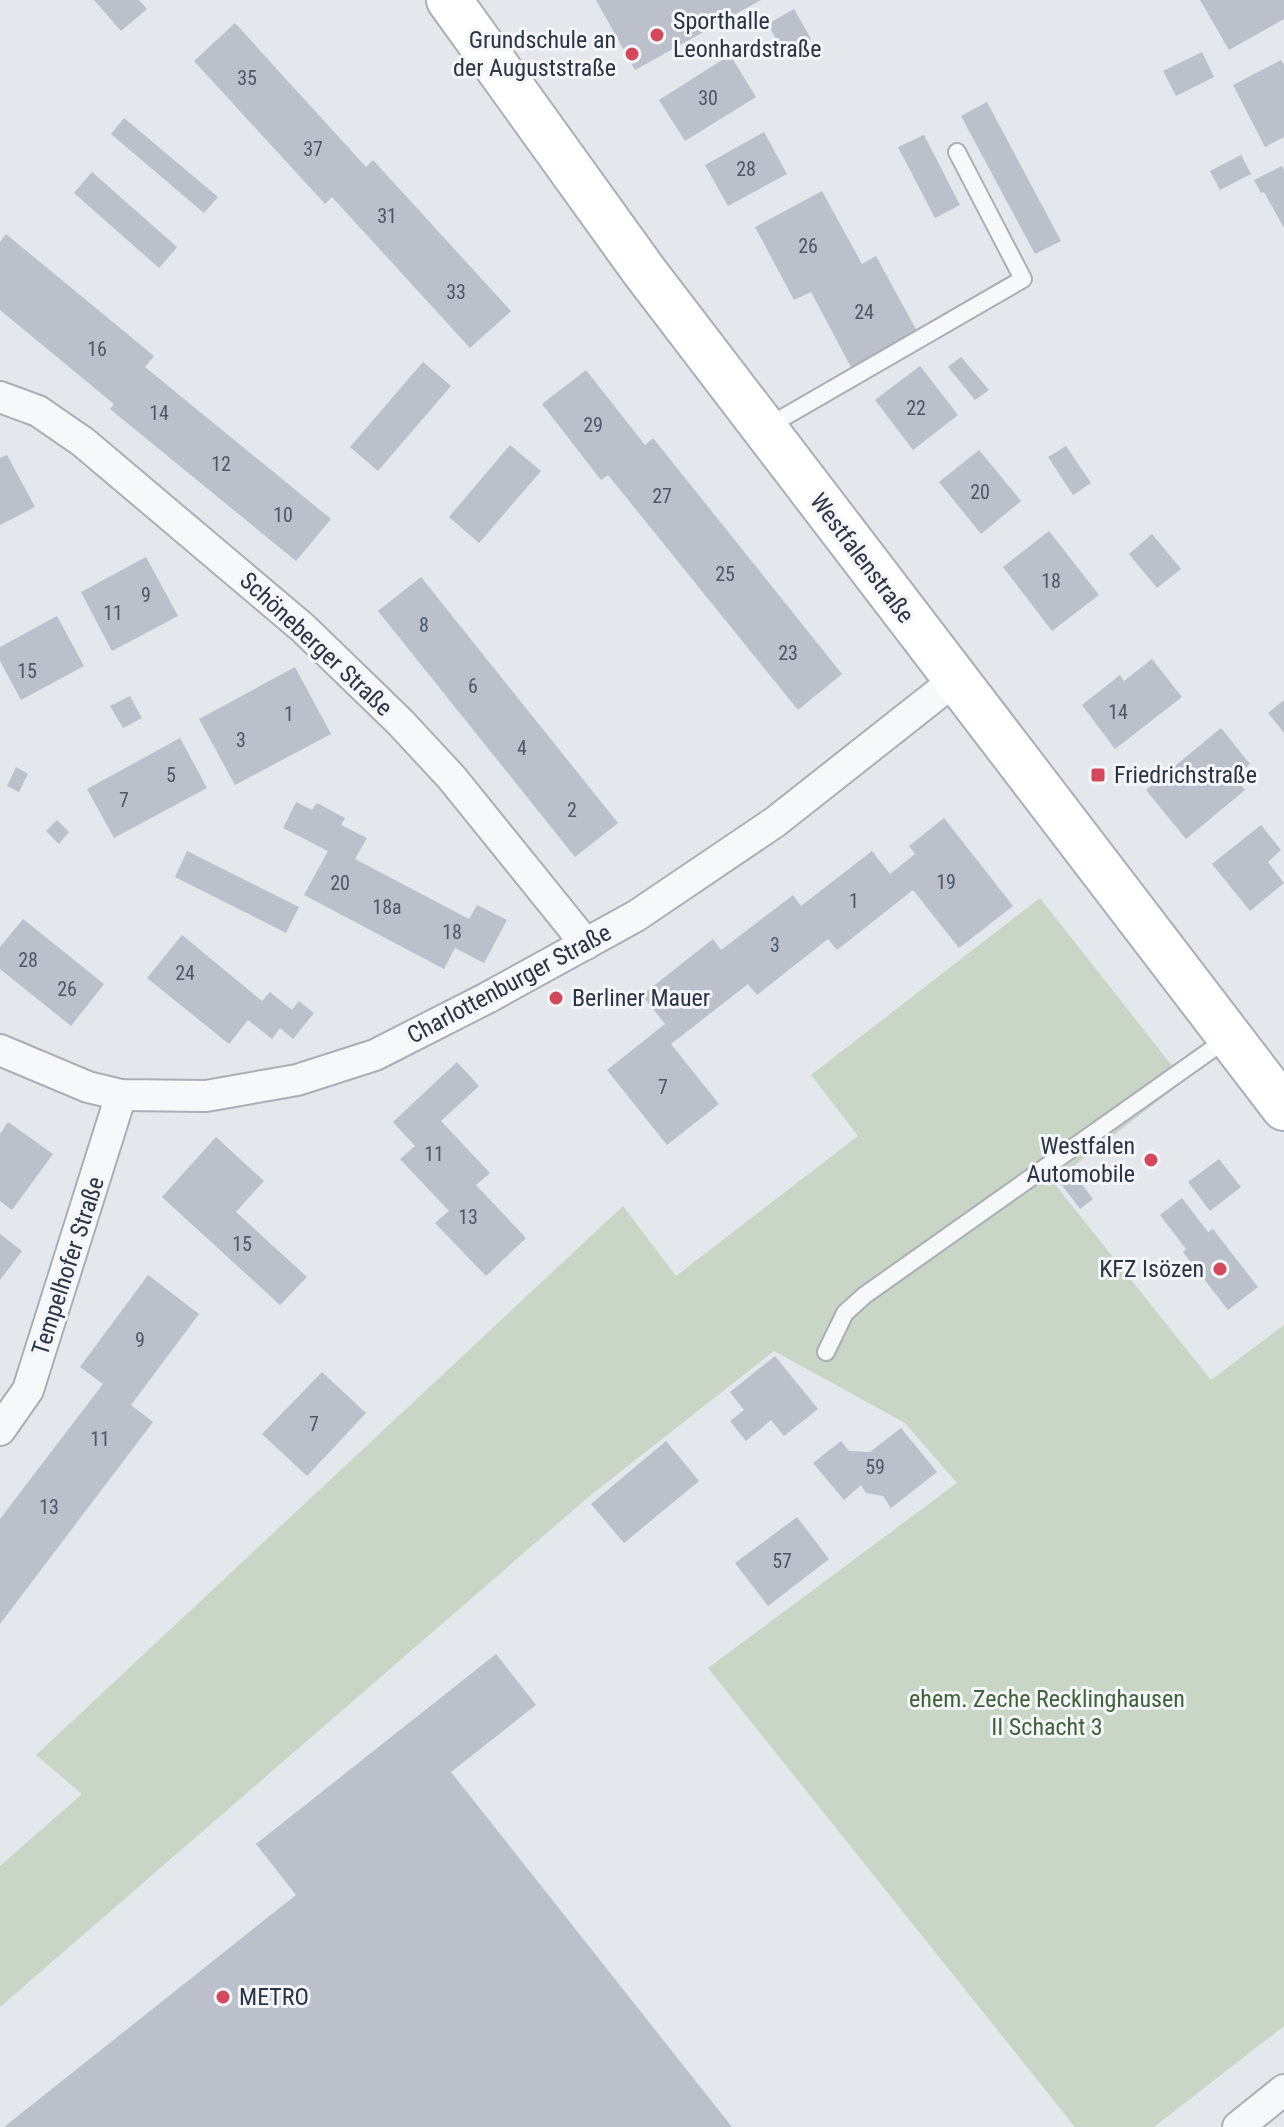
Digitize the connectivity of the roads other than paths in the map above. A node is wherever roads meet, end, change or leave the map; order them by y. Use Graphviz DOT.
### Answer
graph roads {
  1 [pos="449,0"];
  2 [pos="957,152"];
  3 [pos="0,397"];
  4 [pos="763,429"];
  5 [pos="955,680"];
  6 [pos="586,944"];
  7 [pos="1229,1037"];
  8 [pos="0,1050"];
  9 [pos="121,1095"];
  10 [pos="1284,1108"];
  11 [pos="826,1352"];
  12 [pos="0,1430"];
  13 [pos="1284,2090"];
  14 [pos="1238,2127"];
  1 -- 4 [label="main road, Westfalenstraße"];
  2 -- 4 [label="lane"];
  3 -- 6 [label="street, Schöneberger Straße"];
  4 -- 5 [label="main road, Westfalenstraße"];
  5 -- 6 [label="street, Charlottenburger Straße"];
  5 -- 7 [label="main road, Westfalenstraße"];
  6 -- 9 [label="street, Charlottenburger Straße"];
  7 -- 10 [label="main road, Westfalenstraße"];
  7 -- 11 [label="lane"];
  8 -- 9 [label="street, Charlottenburger Straße"];
  9 -- 12 [label="street, Tempelhofer Straße"];
  13 -- 14 [label="street"];
}
